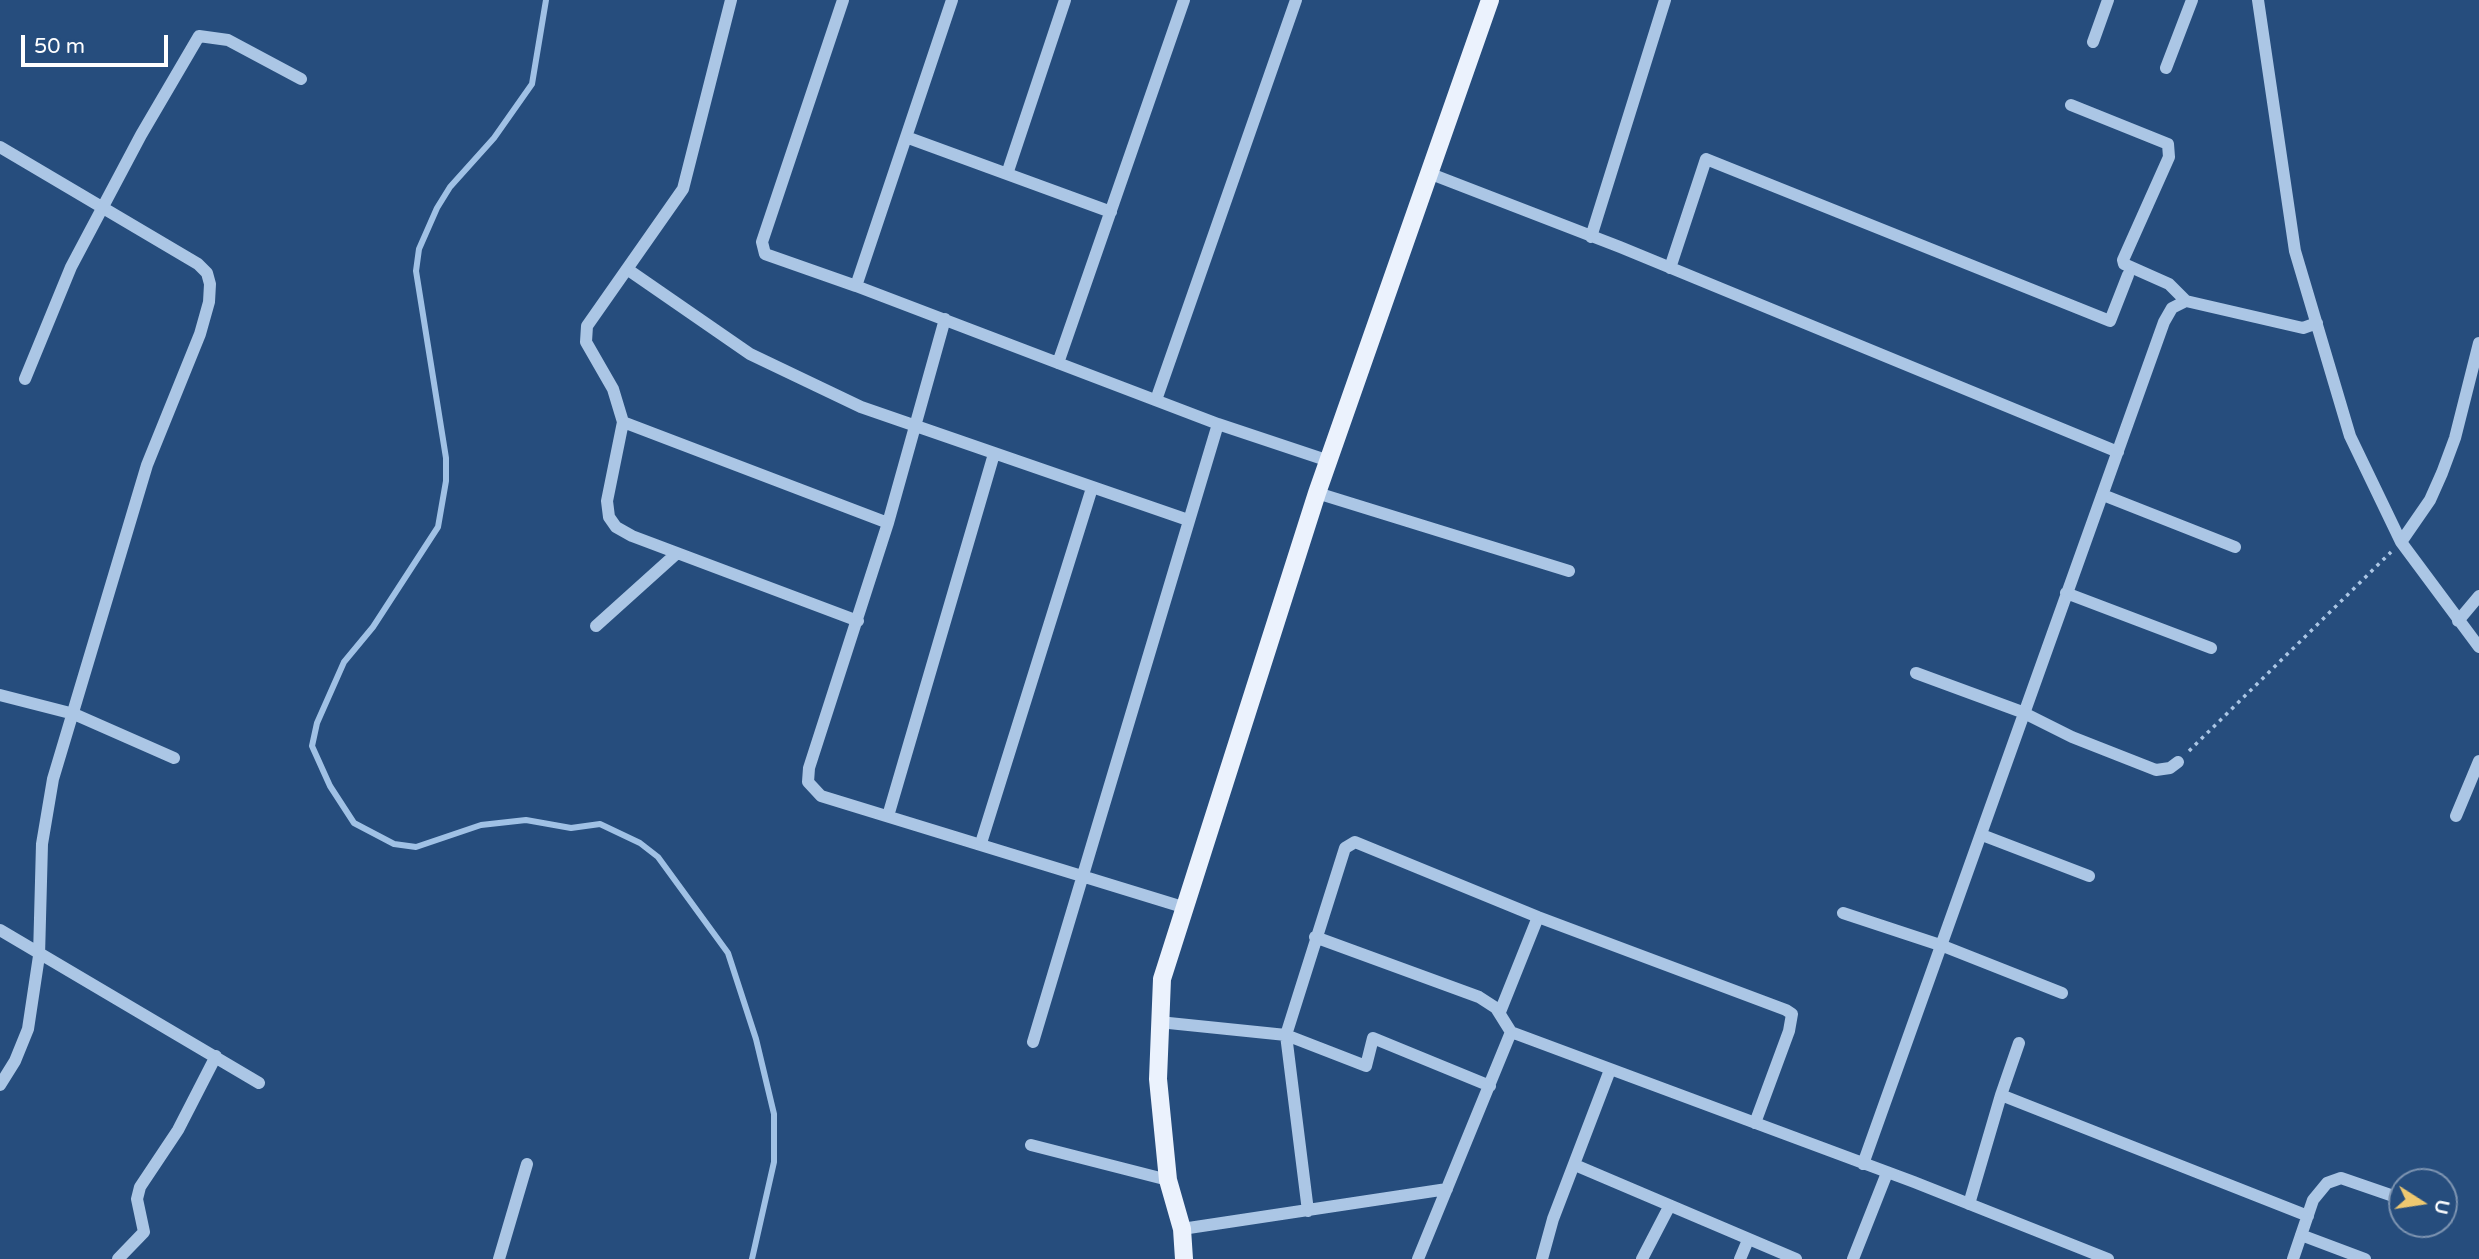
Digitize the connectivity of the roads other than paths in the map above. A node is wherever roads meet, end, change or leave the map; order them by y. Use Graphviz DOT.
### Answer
graph roads {
  1 [pos="731,0"];
  2 [pos="843,0"];
  3 [pos="952,0"];
  4 [pos="1065,0"];
  5 [pos="1184,0"];
  6 [pos="1296,0"];
  7 [pos="1490,0"];
  8 [pos="1665,0"];
  9 [pos="2108,0"];
  10 [pos="2192,0"];
  11 [pos="2258,0"];
  12 [pos="2093,42"];
  13 [pos="2166,68"];
  14 [pos="301,79"];
  15 [pos="2071,104"];
  16 [pos="906,137"];
  17 [pos="0,147"];
  18 [pos="1007,174"];
  19 [pos="1431,174"];
  20 [pos="103,207"];
  21 [pos="1111,212"];
  22 [pos="1591,237"];
  23 [pos="1670,268"];
  24 [pos="627,269"];
  25 [pos="2128,275"];
  26 [pos="856,286"];
  27 [pos="2186,301"];
  28 [pos="945,319"];
  29 [pos="2317,323"];
  30 [pos="2479,343"];
  31 [pos="1058,363"];
  32 [pos="25,379"];
  33 [pos="2474,382"];
  34 [pos="1156,400"];
  35 [pos="623,422"];
  36 [pos="1218,424"];
  37 [pos="915,426"];
  38 [pos="2118,452"];
  39 [pos="993,454"];
  40 [pos="1329,461"];
  41 [pos="1092,488"];
  42 [pos="1317,493"];
  43 [pos="2103,495"];
  44 [pos="1188,520"];
  45 [pos="888,523"];
  46 [pos="2401,542"];
  47 [pos="2235,547"];
  48 [pos="676,554"];
  49 [pos="1569,571"];
  50 [pos="2066,593"];
  51 [pos="2479,596"];
  52 [pos="858,621"];
  53 [pos="2458,621"];
  54 [pos="596,625"];
  55 [pos="2211,648"];
  56 [pos="2479,648"];
  57 [pos="1916,673"];
  58 [pos="0,695"];
  59 [pos="2022,712"];
  60 [pos="74,713"];
  61 [pos="174,758"];
  62 [pos="2178,762"];
  63 [pos="2477,770"];
  64 [pos="888,816"];
  65 [pos="2456,816"];
  66 [pos="1982,835"];
  67 [pos="981,843"];
  68 [pos="1081,874"];
  69 [pos="2089,876"];
  70 [pos="1186,908"];
  71 [pos="1843,913"];
  72 [pos="1538,917"];
  73 [pos="0,930"];
  74 [pos="1315,937"];
  75 [pos="1943,946"];
  76 [pos="39,956"];
  77 [pos="2062,993"];
  78 [pos="1500,1012"];
  79 [pos="1159,1022"];
  80 [pos="1511,1032"];
  81 [pos="1286,1035"];
  82 [pos="1033,1042"];
  83 [pos="2019,1043"];
  84 [pos="216,1056"];
  85 [pos="1610,1070"];
  86 [pos="259,1083"];
  87 [pos="0,1085"];
  88 [pos="1490,1086"];
  89 [pos="2001,1095"];
  90 [pos="1755,1123"];
  91 [pos="1031,1145"];
  92 [pos="527,1164"];
  93 [pos="1863,1164"];
  94 [pos="1575,1165"];
  95 [pos="1887,1173"];
  96 [pos="1168,1180"];
  97 [pos="1447,1189"];
  98 [pos="2388,1194"];
  99 [pos="1969,1204"];
  100 [pos="1669,1207"];
  101 [pos="1308,1211"];
  102 [pos="2308,1216"];
  103 [pos="1182,1230"];
  104 [pos="2301,1235"];
  105 [pos="1748,1240"];
  106 [pos="118,1259"];
  107 [pos="499,1259"];
  108 [pos="1184,1259"];
  109 [pos="1418,1259"];
  110 [pos="1542,1259"];
  111 [pos="1642,1259"];
  112 [pos="1740,1259"];
  113 [pos="1796,1259"];
  114 [pos="1853,1259"];
  115 [pos="2108,1259"];
  116 [pos="2292,1259"];
  117 [pos="2365,1259"];
  1 -- 24 [label="street"];
  2 -- 26 [label="street"];
  3 -- 16 [label="street"];
  4 -- 18 [label="street"];
  5 -- 21 [label="street"];
  6 -- 34 [label="street"];
  7 -- 19 [label="main road"];
  8 -- 22 [label="street"];
  9 -- 12 [label="street"];
  10 -- 13 [label="street"];
  11 -- 29 [label="street"];
  14 -- 20 [label="street"];
  15 -- 27 [label="street"];
  16 -- 18 [label="street"];
  16 -- 26 [label="street"];
  17 -- 20 [label="street"];
  18 -- 21 [label="street"];
  19 -- 22 [label="street"];
  19 -- 40 [label="main road"];
  20 -- 32 [label="street"];
  20 -- 60 [label="street"];
  21 -- 31 [label="street"];
  22 -- 23 [label="street"];
  23 -- 25 [label="street"];
  23 -- 38 [label="street"];
  24 -- 35 [label="street"];
  24 -- 37 [label="street"];
  26 -- 28 [label="street"];
  27 -- 29 [label="street"];
  27 -- 38 [label="street"];
  28 -- 31 [label="street"];
  28 -- 37 [label="street"];
  29 -- 46 [label="street"];
  30 -- 33 [label="street"];
  31 -- 34 [label="street"];
  33 -- 46 [label="street"];
  34 -- 36 [label="street"];
  35 -- 45 [label="street"];
  35 -- 48 [label="street"];
  36 -- 40 [label="street"];
  36 -- 44 [label="street"];
  37 -- 39 [label="street"];
  37 -- 45 [label="street"];
  38 -- 43 [label="street"];
  39 -- 41 [label="street"];
  39 -- 64 [label="street"];
  40 -- 42 [label="main road"];
  41 -- 44 [label="street"];
  41 -- 67 [label="street"];
  42 -- 49 [label="street"];
  42 -- 70 [label="main road"];
  43 -- 47 [label="street"];
  43 -- 50 [label="street"];
  44 -- 68 [label="street"];
  45 -- 52 [label="street"];
  46 -- 53 [label="street"];
  48 -- 52 [label="street"];
  48 -- 54 [label="street"];
  50 -- 55 [label="street"];
  50 -- 59 [label="street"];
  51 -- 53 [label="street"];
  52 -- 64 [label="street"];
  53 -- 56 [label="street"];
  57 -- 59 [label="street"];
  58 -- 60 [label="street"];
  59 -- 62 [label="street"];
  59 -- 66 [label="street"];
  60 -- 61 [label="street"];
  60 -- 76 [label="street"];
  63 -- 65 [label="street"];
  64 -- 67 [label="street"];
  66 -- 69 [label="street"];
  66 -- 75 [label="street"];
  67 -- 68 [label="street"];
  68 -- 70 [label="street"];
  68 -- 82 [label="street"];
  70 -- 79 [label="main road"];
  71 -- 75 [label="street"];
  72 -- 74 [label="street"];
  72 -- 78 [label="street"];
  72 -- 90 [label="street"];
  73 -- 76 [label="street"];
  74 -- 78 [label="street"];
  74 -- 81 [label="street"];
  75 -- 77 [label="street"];
  75 -- 93 [label="street"];
  76 -- 84 [label="street"];
  76 -- 87 [label="street"];
  78 -- 80 [label="street"];
  79 -- 81 [label="street"];
  79 -- 96 [label="main road"];
  80 -- 85 [label="street"];
  80 -- 88 [label="street"];
  81 -- 88 [label="street"];
  81 -- 101 [label="street"];
  83 -- 89 [label="street"];
  84 -- 86 [label="street"];
  84 -- 106 [label="street"];
  85 -- 90 [label="street"];
  85 -- 94 [label="street"];
  88 -- 97 [label="street"];
  89 -- 99 [label="street"];
  89 -- 102 [label="street"];
  90 -- 93 [label="street"];
  91 -- 96 [label="street"];
  92 -- 107 [label="street"];
  93 -- 95 [label="street"];
  94 -- 100 [label="street"];
  94 -- 110 [label="street"];
  95 -- 99 [label="street"];
  95 -- 114 [label="street"];
  96 -- 103 [label="main road"];
  97 -- 101 [label="street"];
  97 -- 109 [label="street"];
  98 -- 102 [label="street"];
  99 -- 115 [label="street"];
  100 -- 105 [label="street"];
  100 -- 111 [label="street"];
  101 -- 103 [label="street"];
  102 -- 104 [label="street"];
  103 -- 108 [label="main road"];
  104 -- 116 [label="street"];
  104 -- 117 [label="street"];
  105 -- 112 [label="street"];
  105 -- 113 [label="street"];
}
